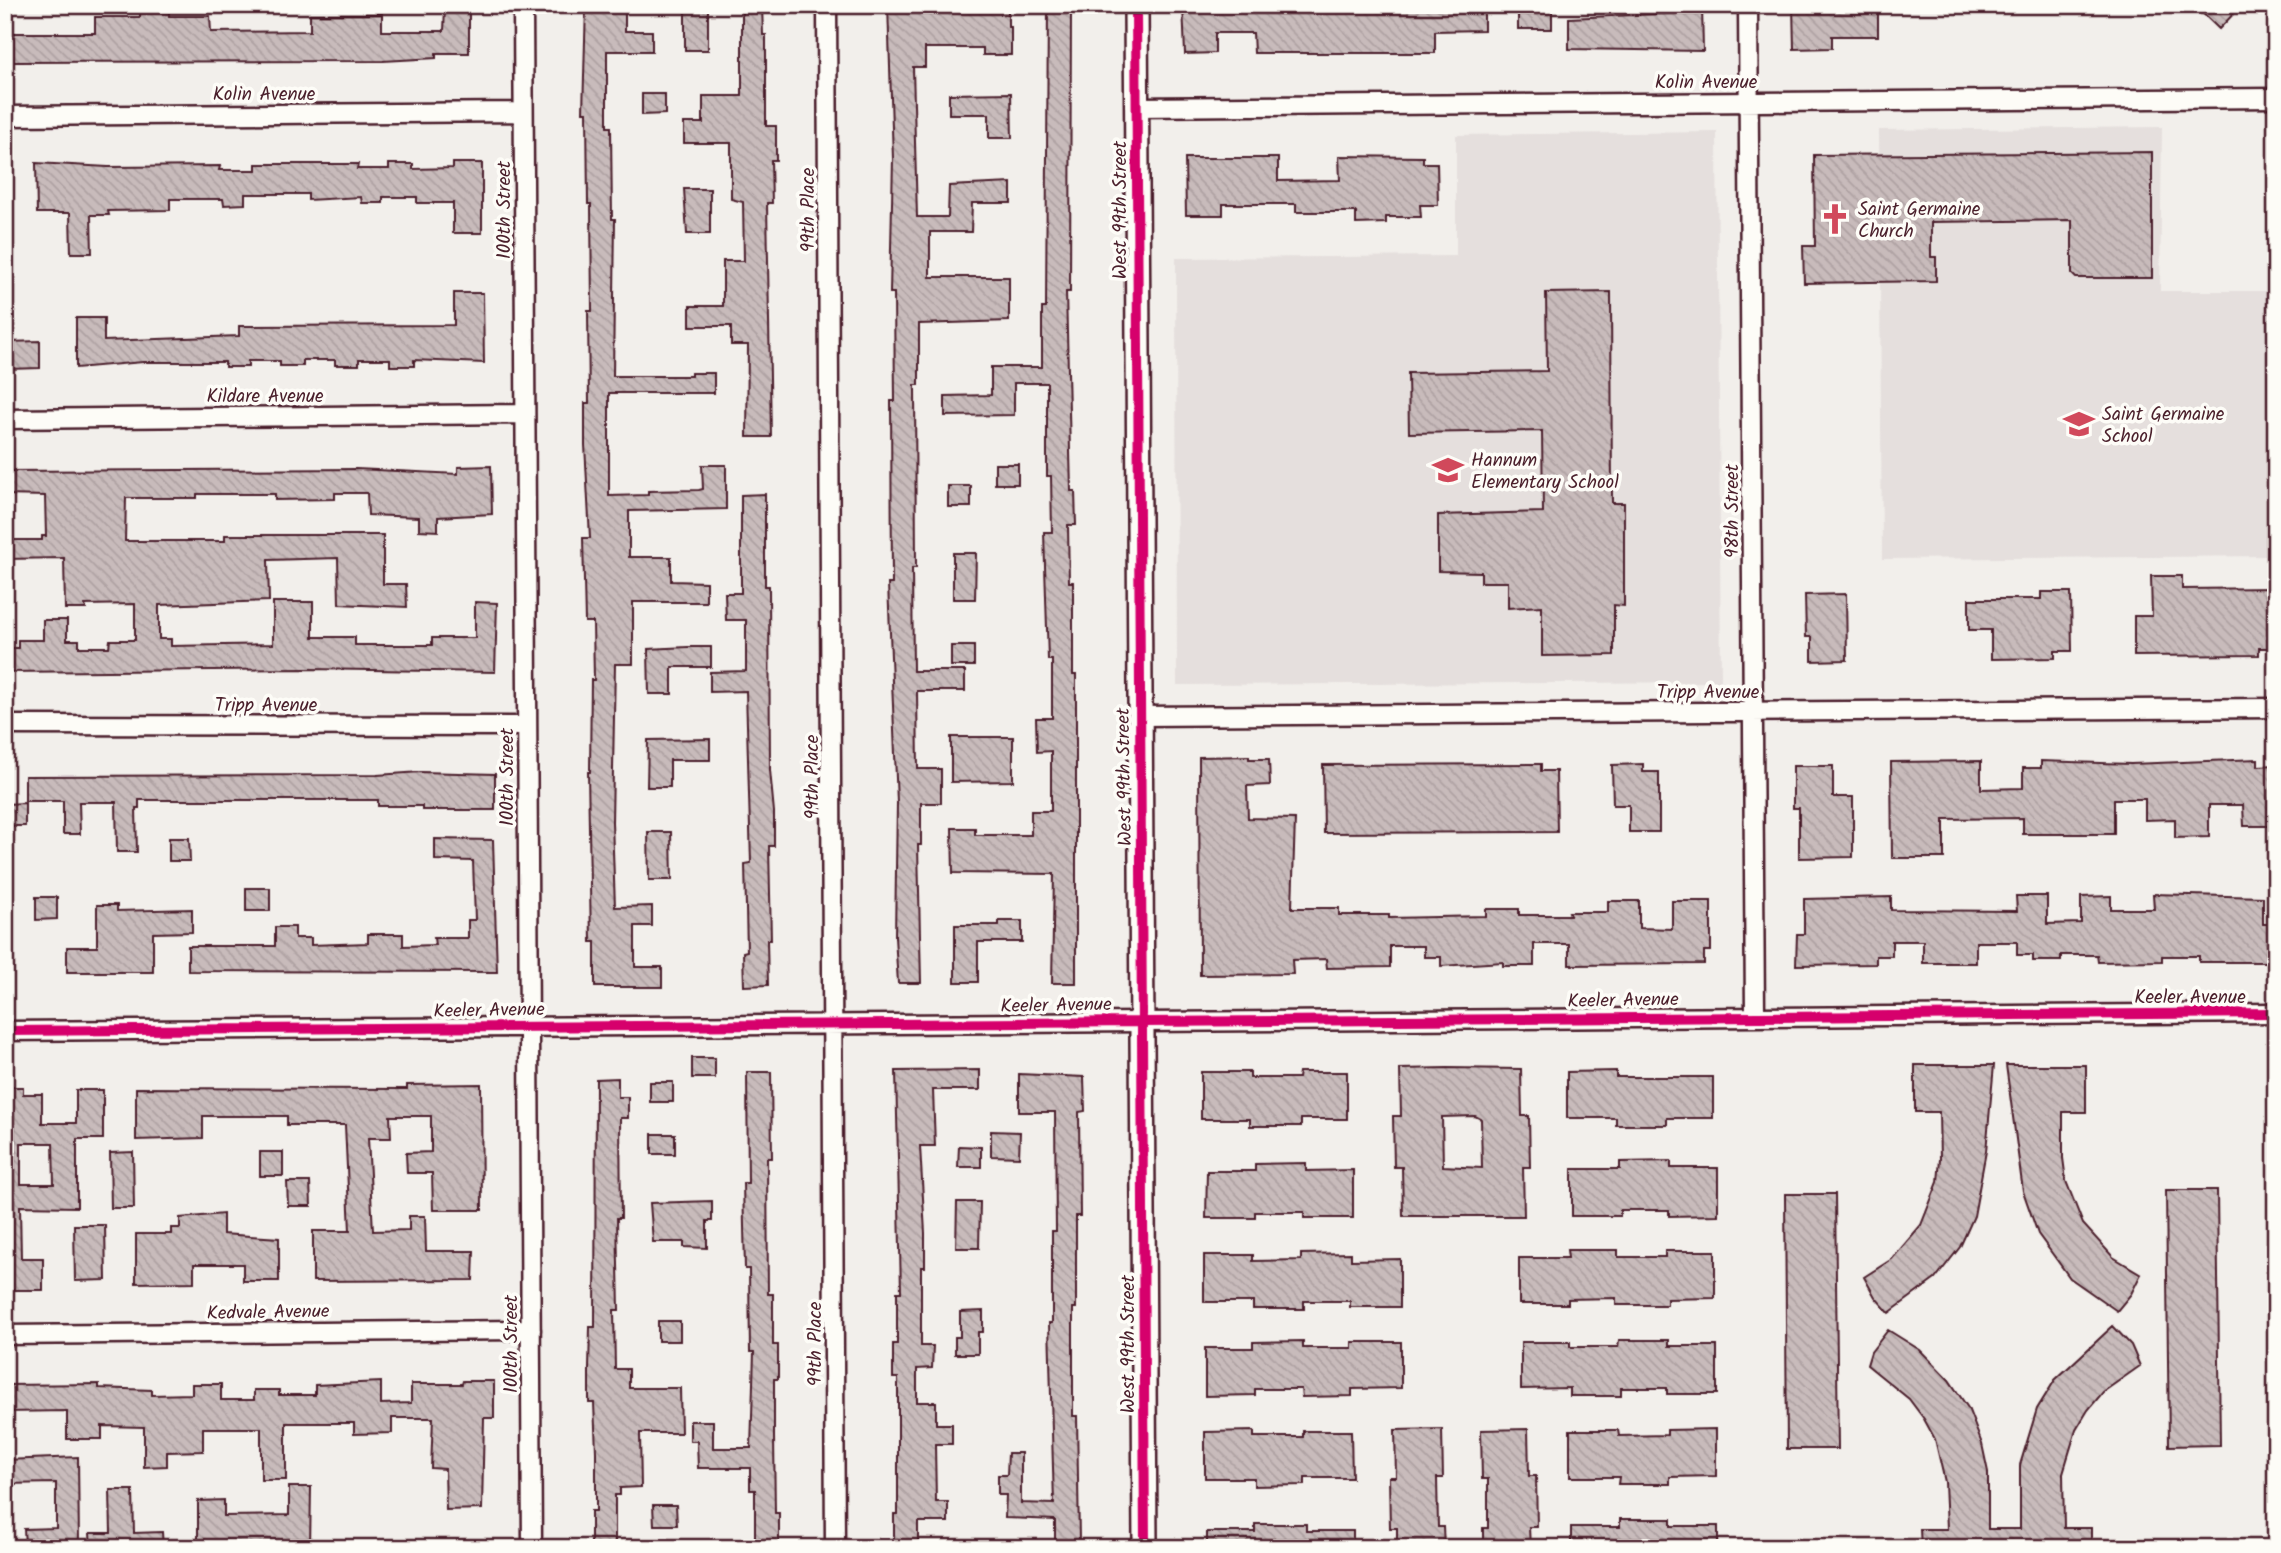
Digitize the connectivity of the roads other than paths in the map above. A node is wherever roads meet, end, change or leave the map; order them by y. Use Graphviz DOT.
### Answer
graph roads {
  1 [pos="523,5"];
  2 [pos="827,5"];
  3 [pos="1136,5"];
  4 [pos="1748,5"];
  5 [pos="2276,98"];
  6 [pos="1749,102"];
  7 [pos="1136,107"];
  8 [pos="523,112"];
  9 [pos="5,116"];
  10 [pos="525,414"];
  11 [pos="5,419"];
  12 [pos="2276,708"];
  13 [pos="1753,711"];
  14 [pos="1140,716"];
  15 [pos="5,725"];
  16 [pos="527,726"];
  17 [pos="2276,1013"];
  18 [pos="1755,1016"];
  19 [pos="1143,1021"];
  20 [pos="833,1024"];
  21 [pos="529,1027"];
  22 [pos="5,1031"];
  23 [pos="531,1330"];
  24 [pos="5,1335"];
  25 [pos="532,1548"];
  26 [pos="835,1548"];
  27 [pos="1145,1548"];
  1 -- 8 [label="street, 100th Street"];
  2 -- 20 [label="street, 99th Place"];
  3 -- 7 [label="street, West 99th Street"];
  4 -- 6 [label="street, 98th Street"];
  5 -- 6 [label="street, Kolin Avenue"];
  6 -- 7 [label="street, Kolin Avenue"];
  6 -- 13 [label="street, 98th Street"];
  7 -- 14 [label="street, West 99th Street"];
  8 -- 9 [label="street, Kolin Avenue"];
  8 -- 10 [label="street, 100th Street"];
  10 -- 11 [label="street, Kildare Avenue"];
  10 -- 16 [label="street, 100th Street"];
  12 -- 13 [label="street, Tripp Avenue"];
  13 -- 14 [label="street, Tripp Avenue"];
  13 -- 18 [label="street, 98th Street"];
  14 -- 19 [label="street, West 99th Street"];
  15 -- 16 [label="street, Tripp Avenue"];
  16 -- 21 [label="street, 100th Street"];
  17 -- 18 [label="street, Keeler Avenue"];
  18 -- 19 [label="street, Keeler Avenue"];
  19 -- 20 [label="street, Keeler Avenue"];
  19 -- 27 [label="street, West 99th Street"];
  20 -- 21 [label="street, Keeler Avenue"];
  20 -- 26 [label="street, 99th Place"];
  21 -- 22 [label="street, Keeler Avenue"];
  21 -- 23 [label="street, 100th Street"];
  23 -- 24 [label="street, Kedvale Avenue"];
  23 -- 25 [label="street, 100th Street"];
}
